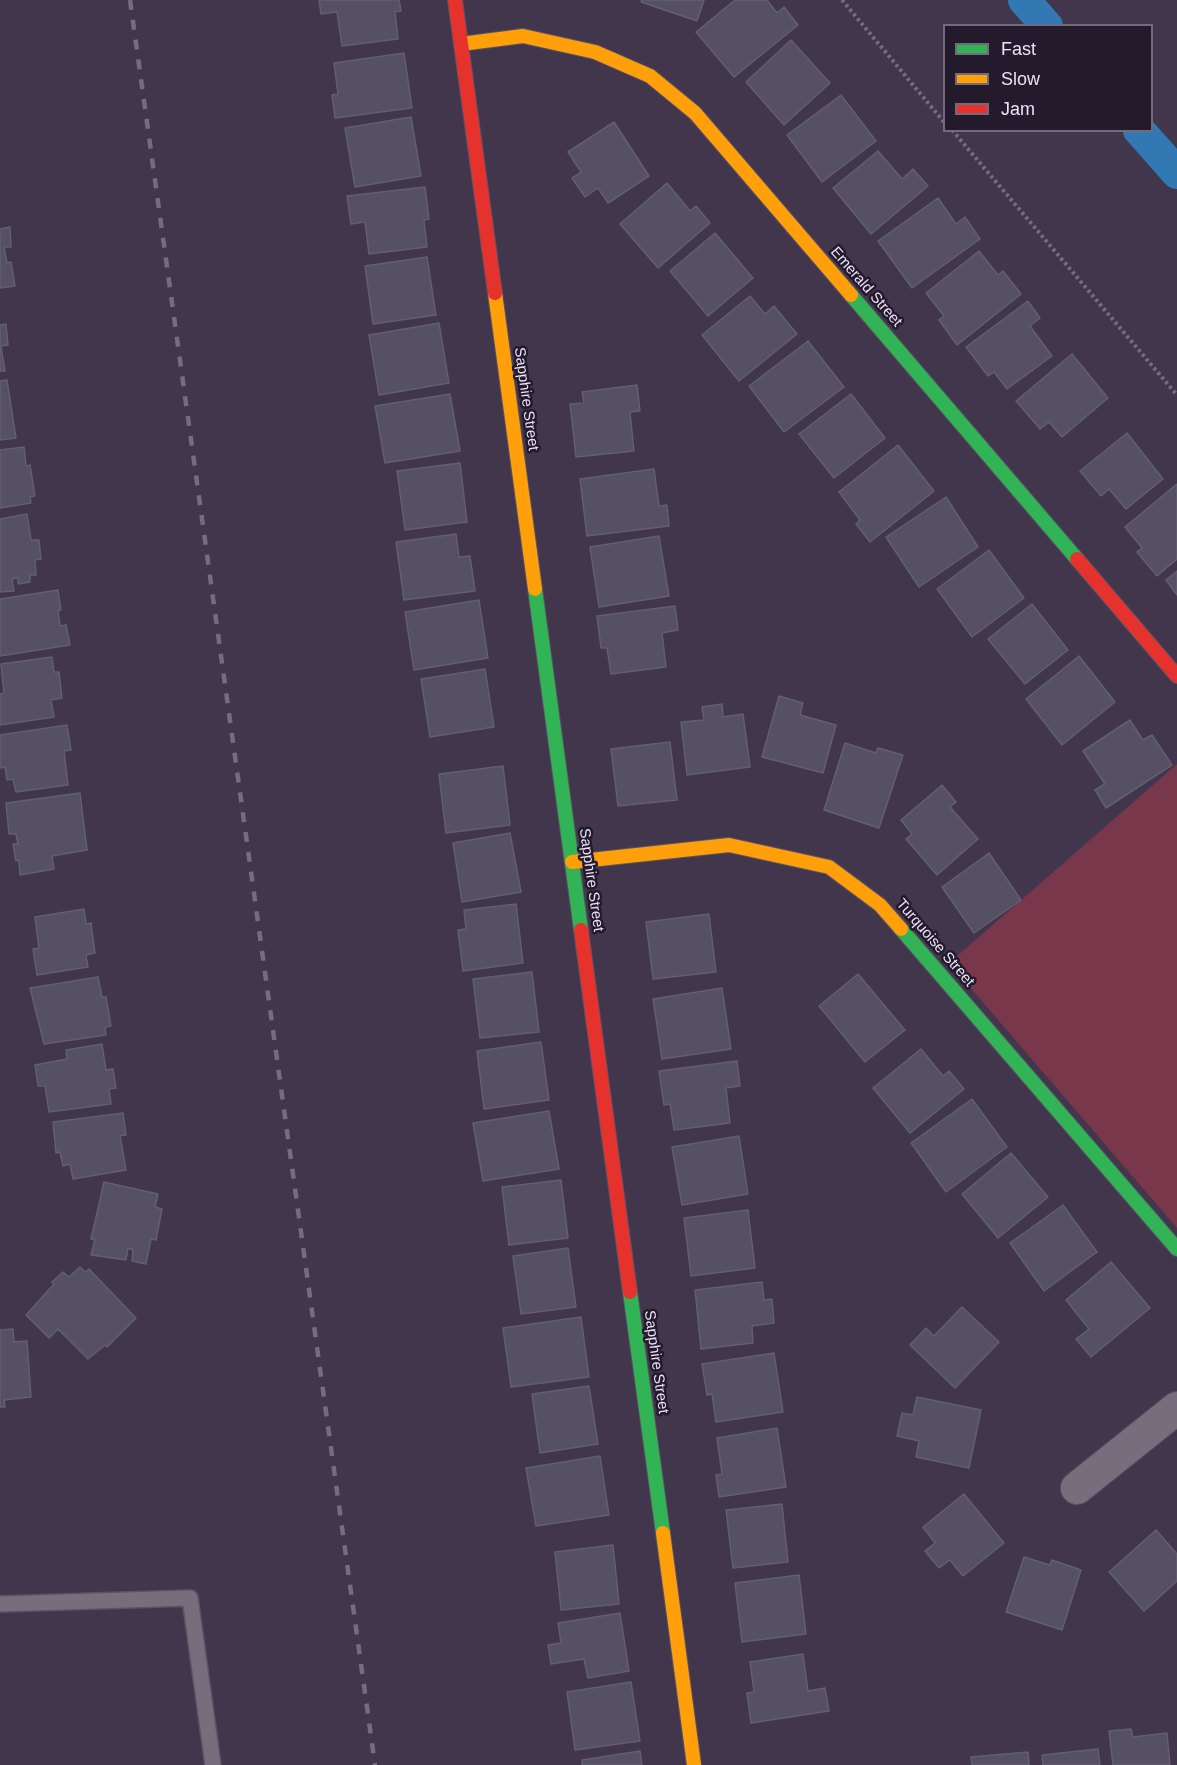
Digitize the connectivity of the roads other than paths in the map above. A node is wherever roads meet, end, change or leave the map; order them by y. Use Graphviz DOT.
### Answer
graph roads {
  1 [pos="455,0"];
  2 [pos="461,44"];
  3 [pos="1177,676"];
  4 [pos="572,862"];
  5 [pos="1177,1249"];
  6 [pos="1177,1408"];
  7 [pos="1077,1488"];
  8 [pos="0,1604"];
  9 [pos="213,1765"];
  10 [pos="694,1765"];
  1 -- 2 [label="street, Sapphire Street"];
  2 -- 3 [label="street, Emerald Street"];
  2 -- 4 [label="street, Sapphire Street"];
  4 -- 5 [label="street, Turquoise Street"];
  4 -- 10 [label="street, Sapphire Street"];
  6 -- 7 [label="street"];
  8 -- 9 [label="lane"];
}
